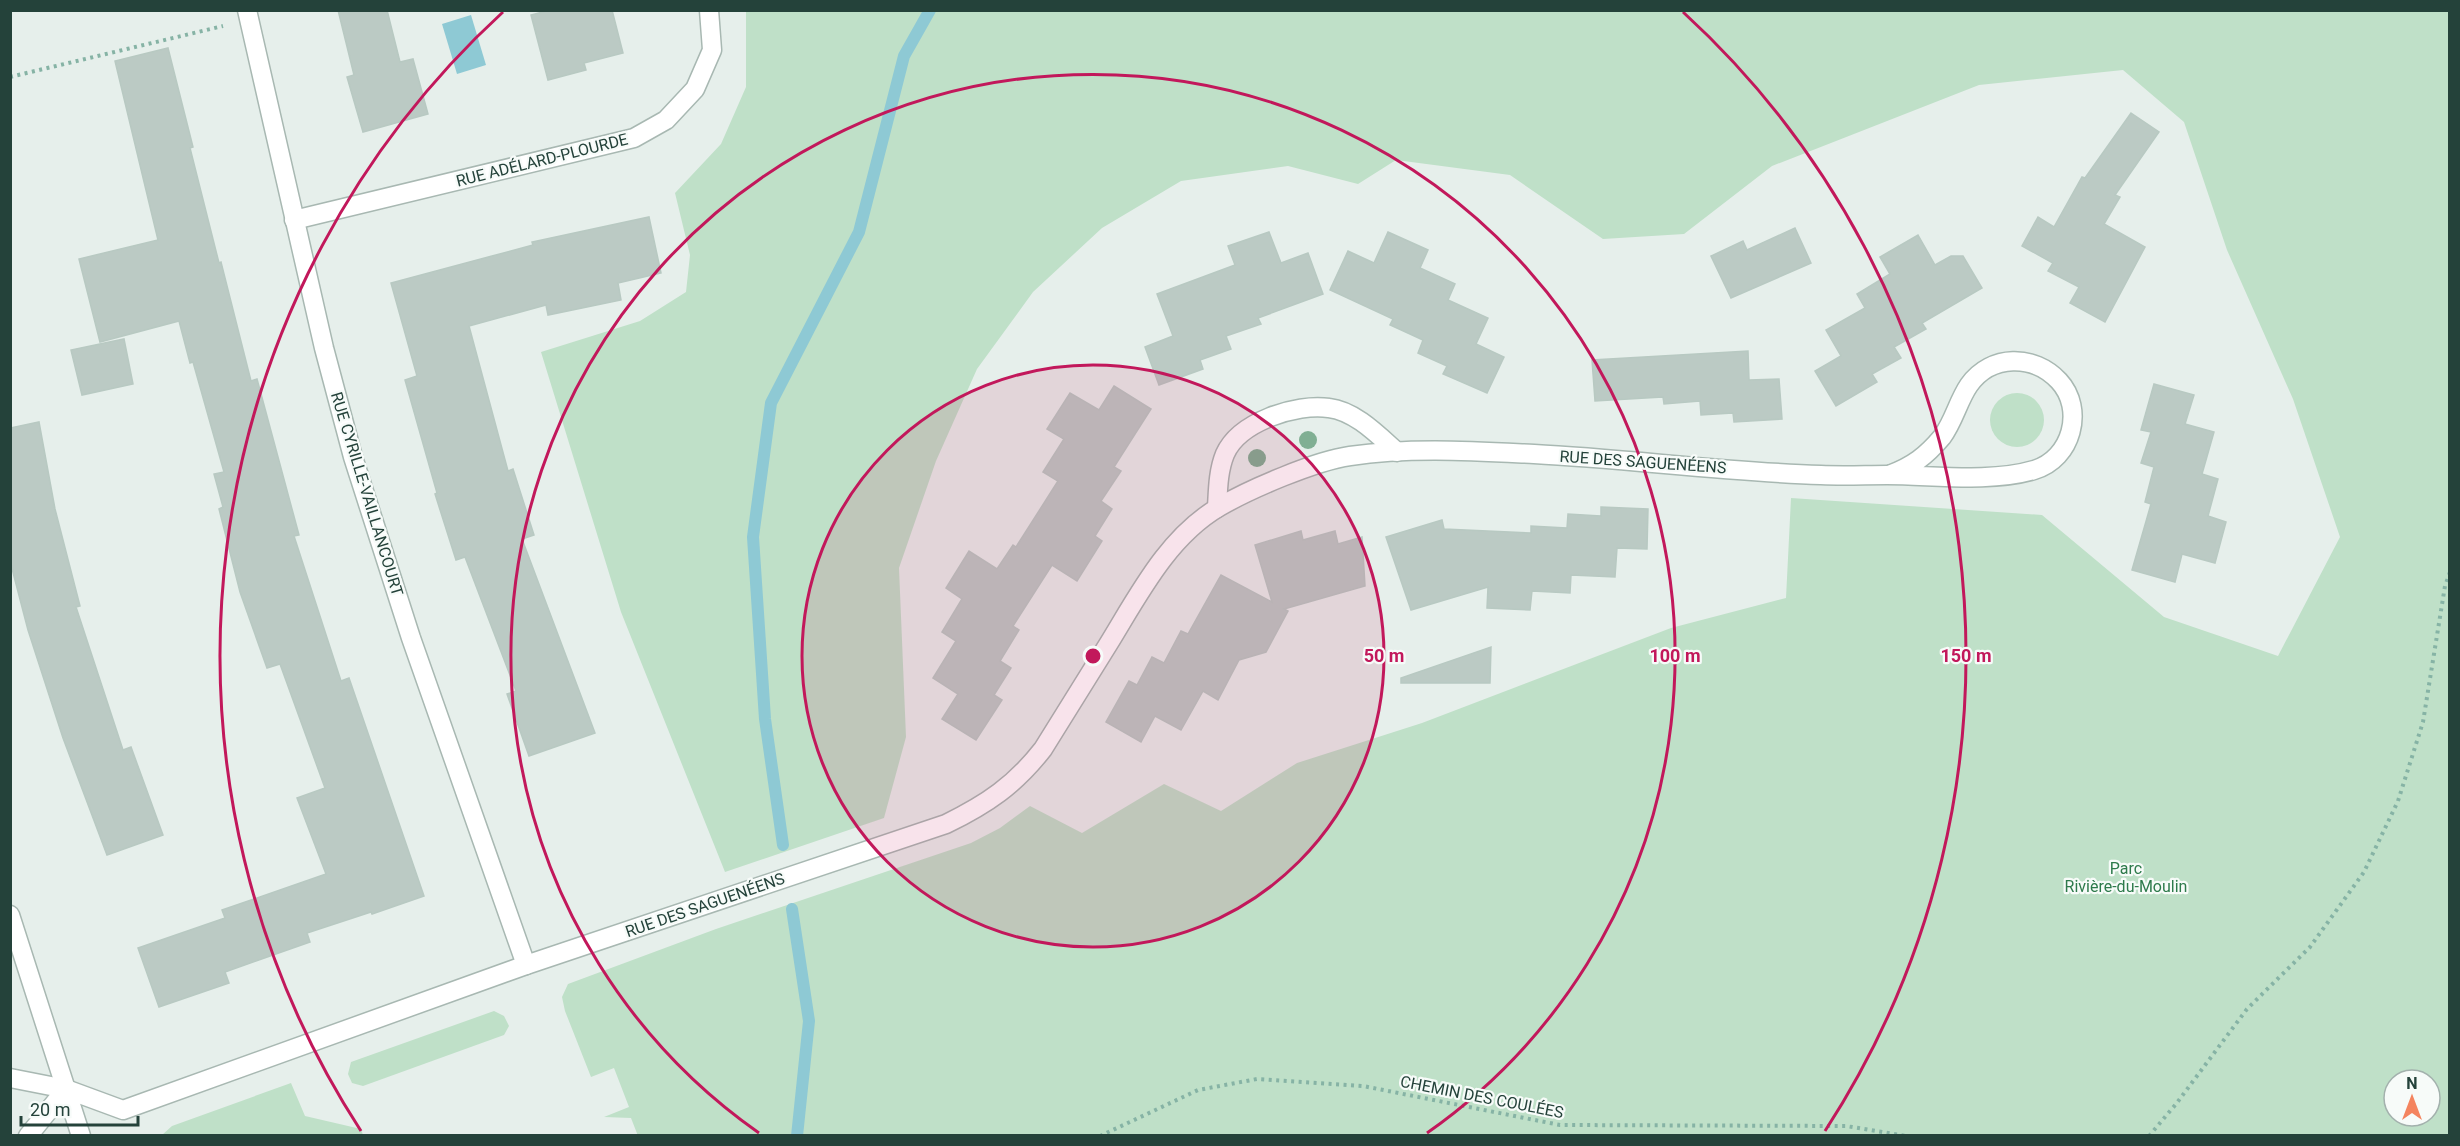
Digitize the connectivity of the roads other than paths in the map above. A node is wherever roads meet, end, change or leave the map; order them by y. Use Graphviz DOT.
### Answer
graph roads {
  1 [pos="709,10"];
  2 [pos="248,15"];
  3 [pos="294,220"];
  4 [pos="1397,452"];
  5 [pos="1889,475"];
  6 [pos="1217,508"];
  7 [pos="10,915"];
  8 [pos="526,965"];
  9 [pos="10,1078"];
  10 [pos="66,1089"];
  11 [pos="28,1136"];
  12 [pos="81,1136"];
  1 -- 3 [label="street, RUE ADÉLARD-PLOURDE"];
  2 -- 3 [label="street, RUE CYRILLE-VAILLANCOURT"];
  3 -- 8 [label="street, RUE CYRILLE-VAILLANCOURT"];
  4 -- 5 [label="street, RUE DES SAGUENÉENS"];
  4 -- 6 [label="street, RUE DES SAGUENÉENS"];
  4 -- 6 [label="street"];
  5 -- 5 [label="street, RUE DES SAGUENÉENS"];
  6 -- 8 [label="street, RUE DES SAGUENÉENS"];
  7 -- 10 [label="street"];
  8 -- 10 [label="street, RUE DES SAGUENÉENS"];
  9 -- 10 [label="street, RUE DES SAGUENÉENS"];
  10 -- 11 [label="street"];
  10 -- 12 [label="street"];
}
